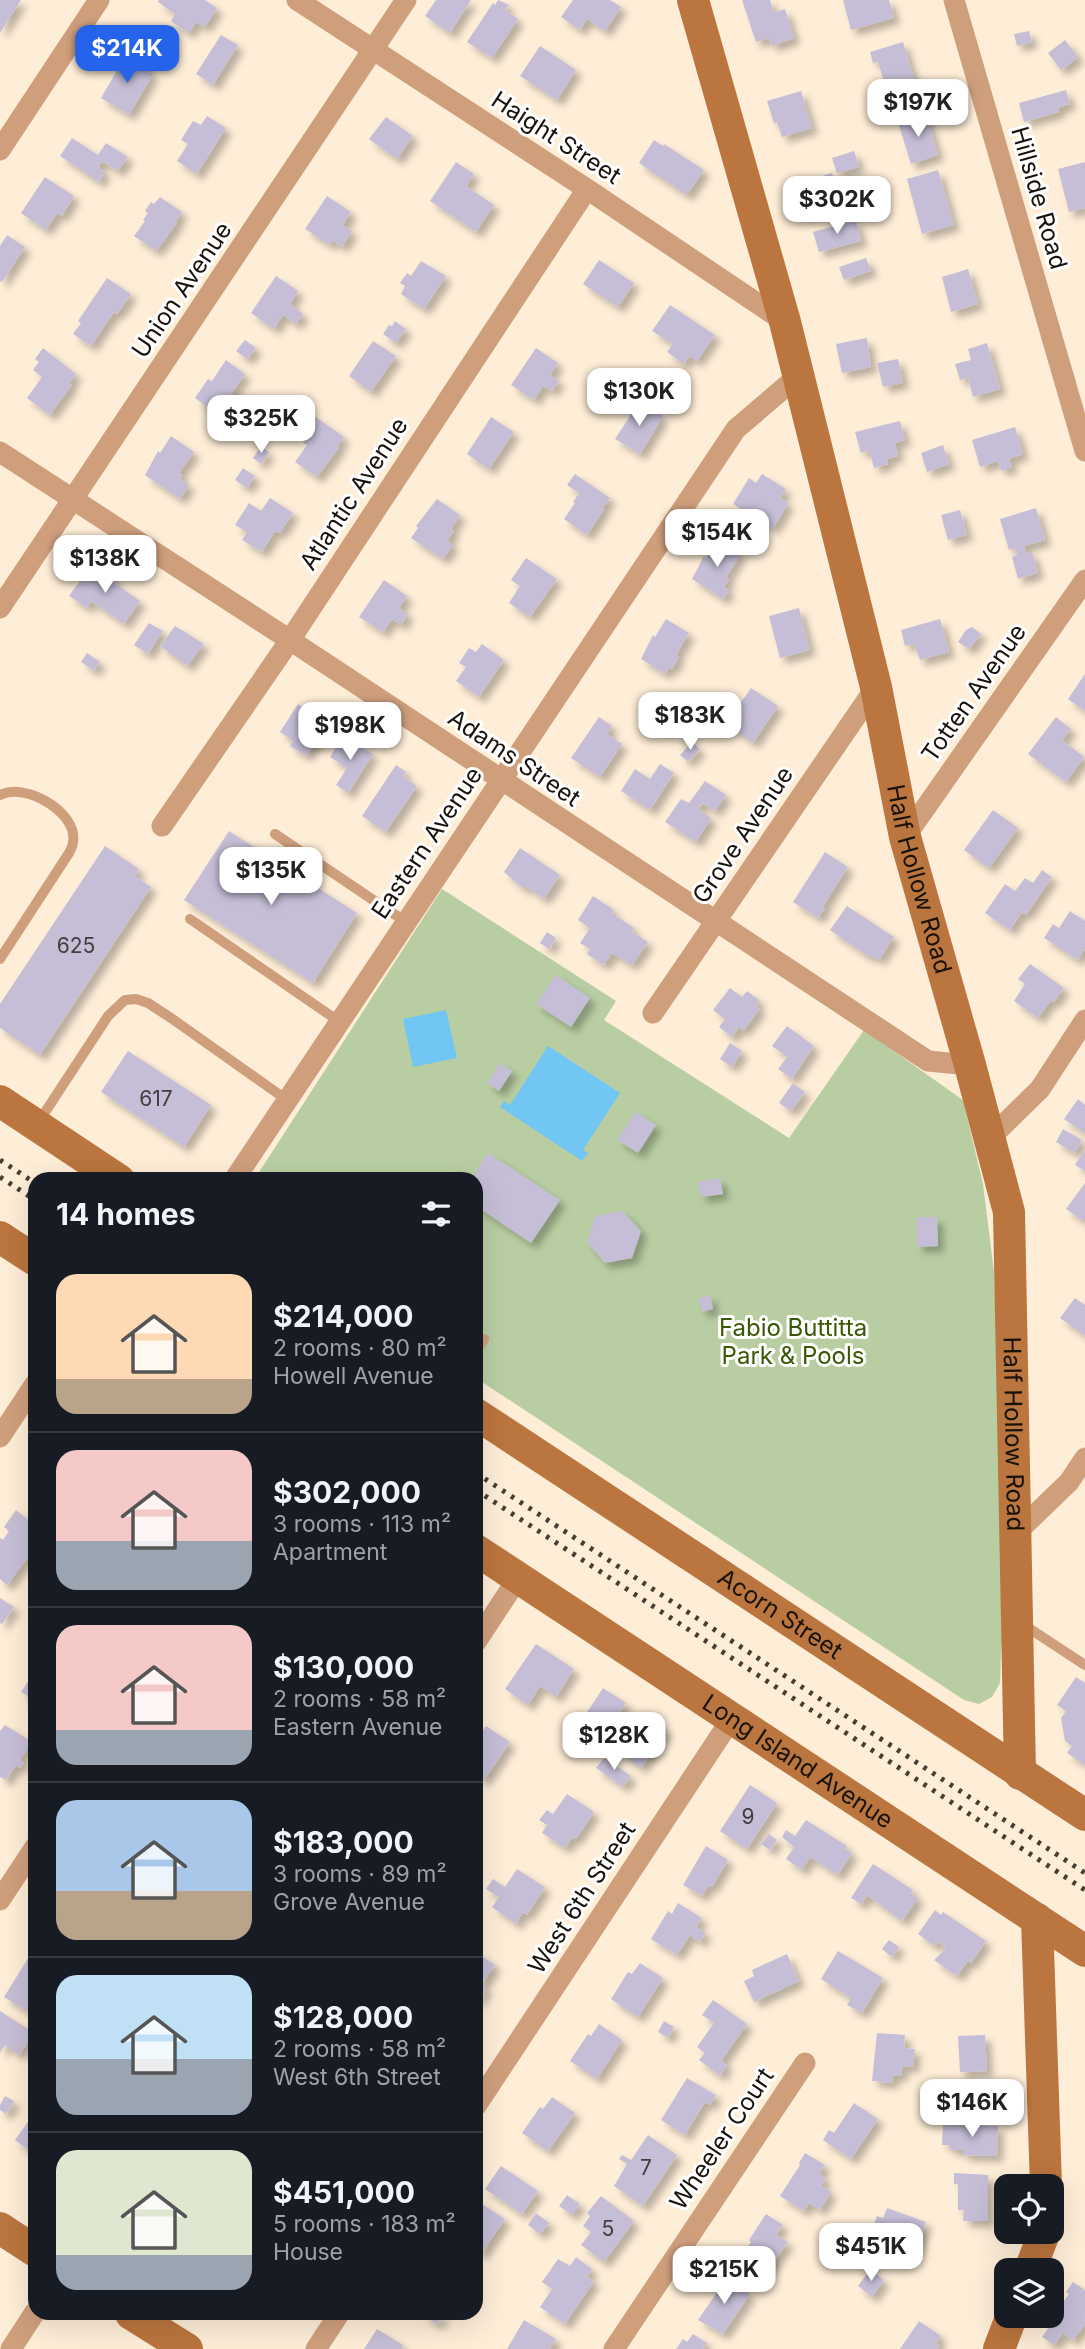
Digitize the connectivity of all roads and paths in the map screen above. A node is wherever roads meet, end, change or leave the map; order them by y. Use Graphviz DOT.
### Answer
graph roads {
  1 [pos="99,0"];
  2 [pos="297,0"];
  3 [pos="406,0"];
  4 [pos="692,0"];
  5 [pos="954,0"];
  6 [pos="374,50"];
  7 [pos="0,150"];
  8 [pos="587,189"];
  9 [pos="785,322"];
  10 [pos="798,376"];
  11 [pos="1085,451"];
  12 [pos="0,452"];
  13 [pos="74,500"];
  14 [pos="1085,580"];
  15 [pos="0,608"];
  16 [pos="290,640"];
  17 [pos="876,687"];
  18 [pos="501,781"];
  19 [pos="0,795"];
  20 [pos="162,826"];
  21 [pos="275,834"];
  22 [pos="905,837"];
  23 [pos="190,919"];
  24 [pos="406,922"];
  25 [pos="716,922"];
  26 [pos="0,958"];
  27 [pos="653,1013"];
  28 [pos="1085,1020"];
  29 [pos="340,1022"];
  30 [pos="970,1065"];
  31 [pos="287,1100"];
  32 [pos="0,1101"];
  33 [pos="36,1125"];
  34 [pos="993,1135"];
  35 [pos="107,1172"];
  36 [pos="239,1172"];
  37 [pos="0,1237"];
  38 [pos="28,1255"];
  39 [pos="28,1395"];
  40 [pos="483,1419"];
  41 [pos="0,1437"];
  42 [pos="1085,1458"];
  43 [pos="1016,1533"];
  44 [pos="483,1555"];
  45 [pos="518,1578"];
  46 [pos="1016,1620"];
  47 [pos="483,1631"];
  48 [pos="1085,1665"];
  49 [pos="732,1718"];
  50 [pos="1020,1774"];
  51 [pos="1085,1815"];
  52 [pos="28,1858"];
  53 [pos="0,1900"];
  54 [pos="1037,1919"];
  55 [pos="1085,1951"];
  56 [pos="805,2063"];
  57 [pos="483,2095"];
  58 [pos="1046,2174"];
  59 [pos="0,2228"];
  60 [pos="28,2247"];
  61 [pos="30,2320"];
  62 [pos="141,2320"];
  63 [pos="335,2320"];
  64 [pos="1007,2328"];
  65 [pos="11,2349"];
  66 [pos="187,2349"];
  67 [pos="316,2349"];
  68 [pos="614,2349"];
  69 [pos="999,2349"];
  1 -- 7 [label="street"];
  2 -- 6 [label="street, Haight Street"];
  3 -- 6 [label="street, Union Avenue"];
  4 -- 9 [label="street, Half Hollow Road"];
  5 -- 11 [label="street, Hillside Road"];
  6 -- 8 [label="street, Haight Street"];
  6 -- 13 [label="street, Union Avenue"];
  8 -- 9 [label="street, Haight Street"];
  8 -- 16 [label="street, Atlantic Avenue"];
  9 -- 10 [label="street, Half Hollow Road"];
  10 -- 17 [label="street, Half Hollow Road"];
  10 -- 18 [label="street, Eastern Avenue"];
  12 -- 13 [label="street, Adams Street"];
  13 -- 15 [label="street, Union Avenue"];
  13 -- 16 [label="street, Adams Street"];
  14 -- 22 [label="street, Totten Avenue"];
  16 -- 18 [label="street, Adams Street"];
  16 -- 20 [label="street, Atlantic Avenue"];
  17 -- 22 [label="street, Half Hollow Road"];
  17 -- 25 [label="street, Grove Avenue"];
  18 -- 24 [label="street, Eastern Avenue"];
  18 -- 25 [label="street, Adams Street"];
  19 -- 26 [label="lane"];
  21 -- 24 [label="lane"];
  22 -- 30 [label="street, Half Hollow Road"];
  23 -- 29 [label="lane"];
  24 -- 29 [label="street, Eastern Avenue"];
  25 -- 27 [label="street, Grove Avenue"];
  25 -- 30 [label="street, Adams Street"];
  28 -- 34 [label="street"];
  29 -- 31 [label="street, Eastern Avenue"];
  30 -- 34 [label="street, Half Hollow Road"];
  31 -- 33 [label="lane"];
  31 -- 36 [label="street, Eastern Avenue"];
  32 -- 33 [label="street"];
  33 -- 35 [label="street"];
  34 -- 43 [label="street, Half Hollow Road"];
  37 -- 38 [label="street"];
  39 -- 41 [label="street"];
  40 -- 50 [label="street, Acorn Street"];
  42 -- 43 [label="street"];
  43 -- 46 [label="street, Half Hollow Road"];
  44 -- 45 [label="street, Long Island Avenue"];
  45 -- 47 [label="street"];
  45 -- 49 [label="street, Long Island Avenue"];
  46 -- 48 [label="lane"];
  46 -- 50 [label="street, Half Hollow Road"];
  49 -- 54 [label="street, Long Island Avenue"];
  49 -- 57 [label="street, West 6th Street"];
  50 -- 51 [label="street, Acorn Street"];
  52 -- 53 [label="street"];
  54 -- 55 [label="street, Long Island Avenue"];
  54 -- 58 [label="street"];
  56 -- 68 [label="street, Wheeler Court"];
  59 -- 60 [label="street"];
  61 -- 65 [label="street"];
  62 -- 66 [label="street"];
  63 -- 67 [label="street"];
  64 -- 69 [label="street"];
}
